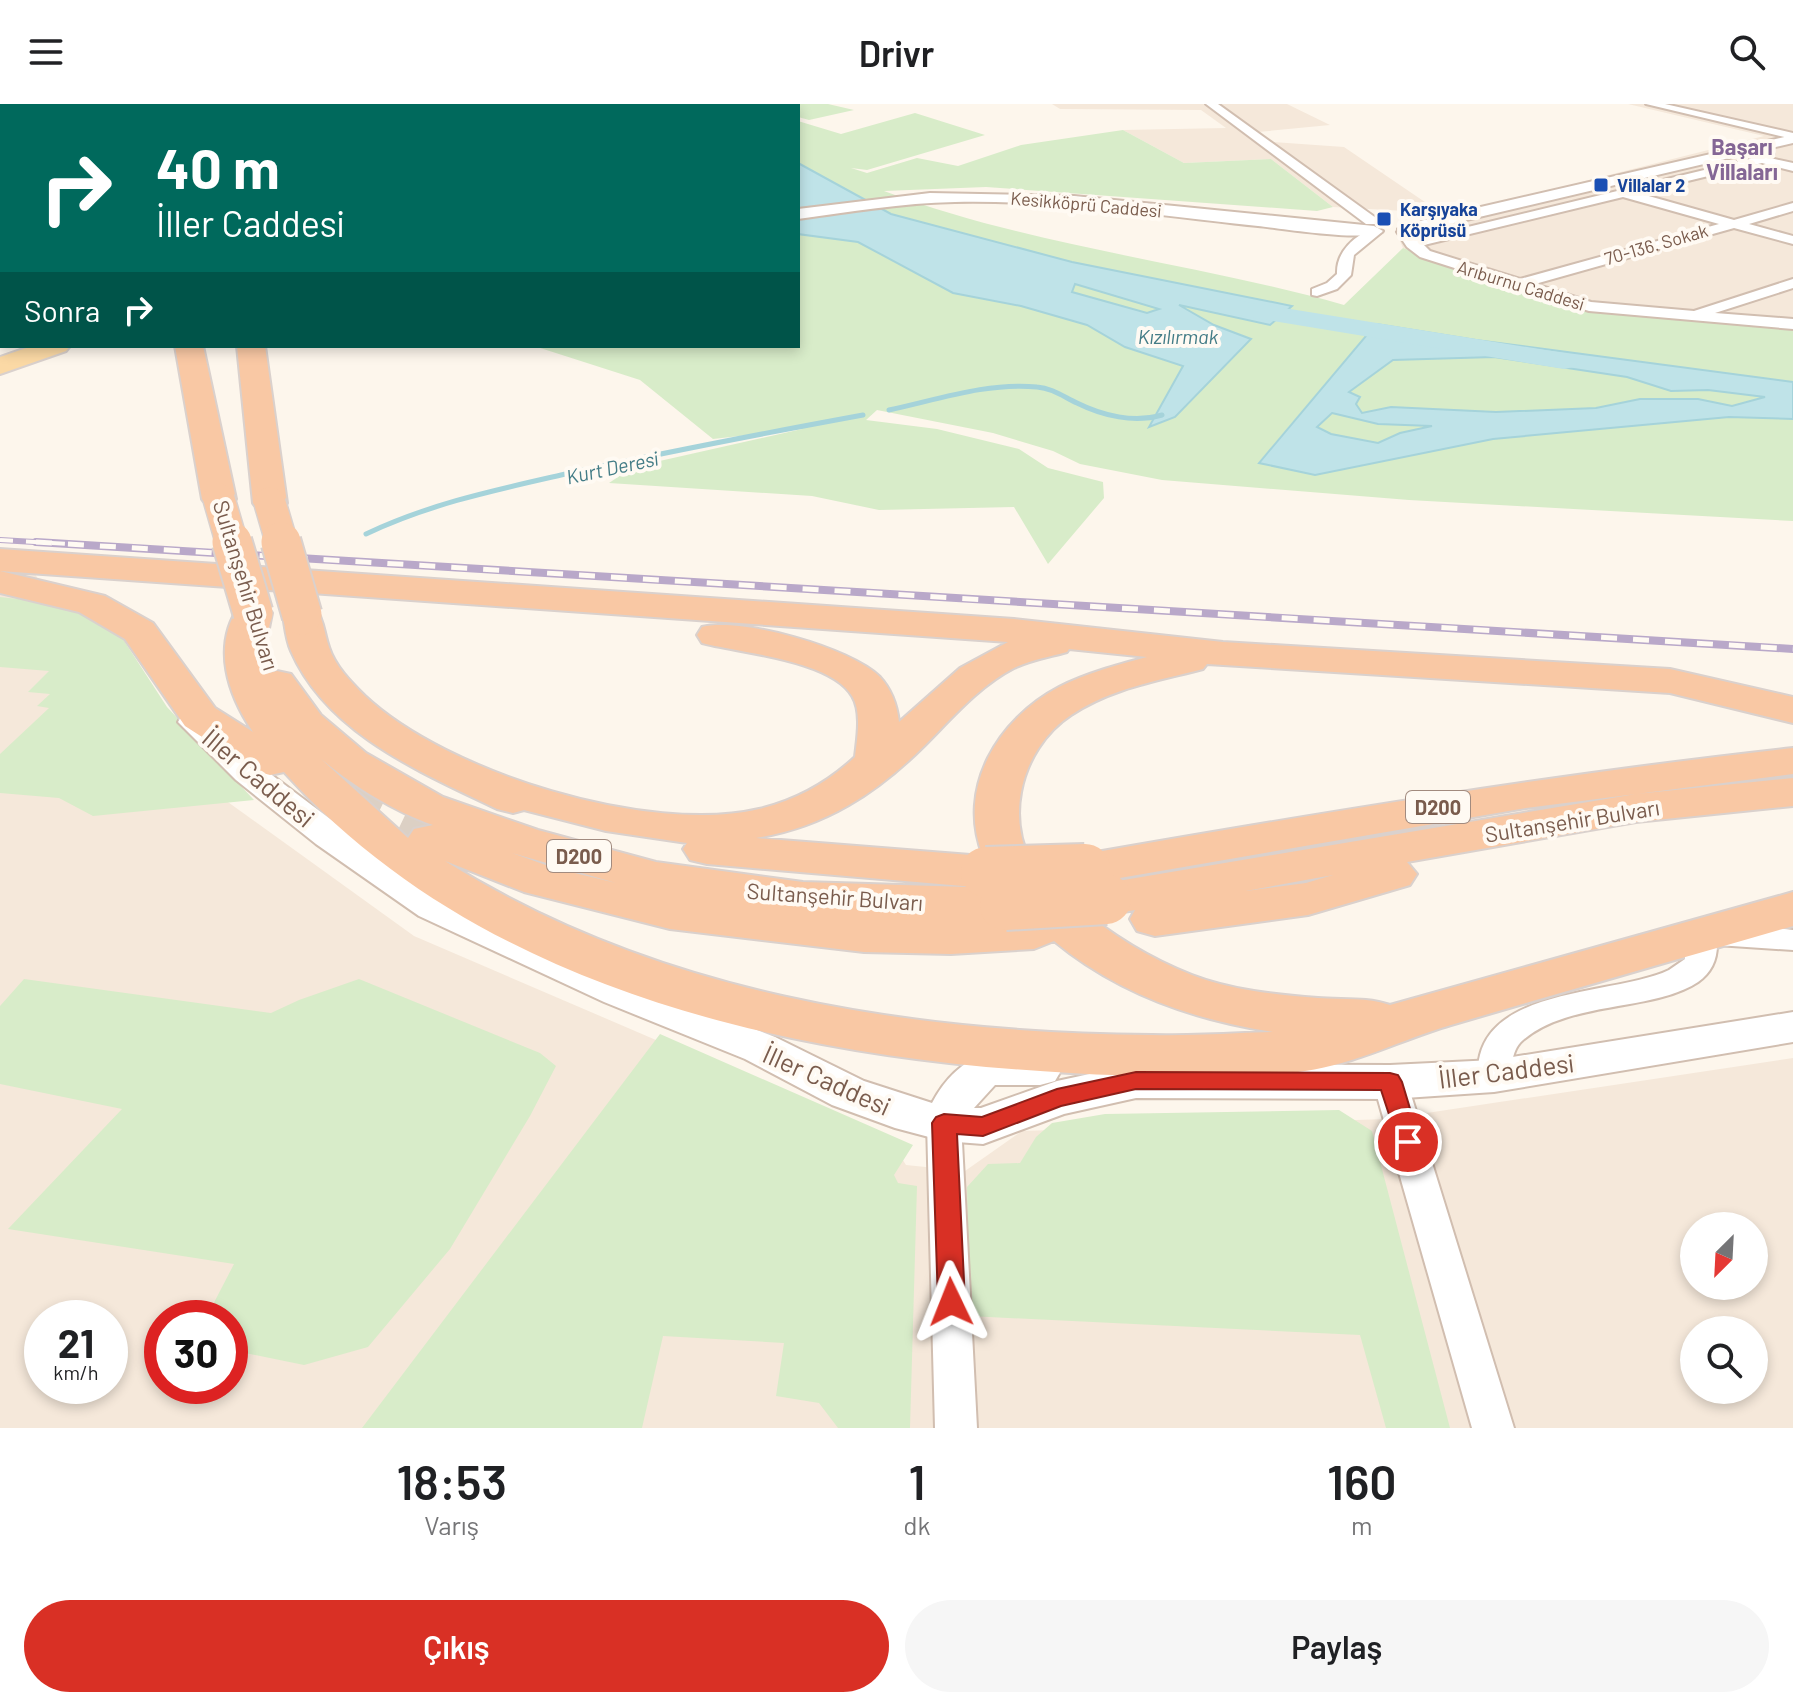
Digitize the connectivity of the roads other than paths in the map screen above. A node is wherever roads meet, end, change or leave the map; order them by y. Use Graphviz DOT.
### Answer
graph roads {
  1 [pos="1211,104"];
  2 [pos="1651,104"];
  3 [pos="1793,137"];
  4 [pos="1761,153"];
  5 [pos="1793,167"];
  6 [pos="1611,189"];
  7 [pos="922,195"];
  8 [pos="800,206"];
  9 [pos="1793,207"];
  10 [pos="800,214"];
  11 [pos="1730,223"];
  12 [pos="1372,226"];
  13 [pos="1407,235"];
  14 [pos="1793,240"];
  15 [pos="1793,283"];
  16 [pos="1520,284"];
  17 [pos="1317,292"];
  18 [pos="1739,300"];
  19 [pos="1688,317"];
  20 [pos="1789,324"];
  21 [pos="39,348"];
  22 [pos="189,348"];
  23 [pos="251,348"];
  24 [pos="0,364"];
  25 [pos="0,560"];
  26 [pos="0,580"];
  27 [pos="253,613"];
  28 [pos="139,631"];
  29 [pos="1099,640"];
  30 [pos="1223,654"];
  31 [pos="1670,681"];
  32 [pos="1793,686"];
  33 [pos="1793,710"];
  34 [pos="1793,761"];
  35 [pos="270,762"];
  36 [pos="848,786"];
  37 [pos="488,787"];
  38 [pos="1793,792"];
  39 [pos="431,839"];
  40 [pos="1107,896"];
  41 [pos="1008,903"];
  42 [pos="1793,909"];
  43 [pos="1700,935"];
  44 [pos="1793,940"];
  45 [pos="1403,1019"];
  46 [pos="1793,1027"];
  47 [pos="1494,1076"];
  48 [pos="1390,1082"];
  49 [pos="944,1123"];
  50 [pos="956,1428"];
  51 [pos="1493,1428"];
  1 -- 12 [label="street"];
  2 -- 3 [label="street"];
  3 -- 4 [label="street"];
  4 -- 5 [label="street"];
  4 -- 6 [label="street"];
  6 -- 11 [label="street"];
  6 -- 13 [label="street"];
  6 -- 13 [label="street"];
  7 -- 8 [label="street, Kesikköprü Caddesi"];
  7 -- 10 [label="street, Kesikköprü Caddesi"];
  7 -- 12 [label="street, Kesikköprü Caddesi"];
  9 -- 11 [label="street, 70-136. Sokak"];
  11 -- 14 [label="street"];
  11 -- 16 [label="street, 70-136. Sokak"];
  12 -- 13 [label="street, Kesikköprü Caddesi"];
  12 -- 17 [label="street"];
  13 -- 16 [label="street, Arıburnu Caddesi"];
  15 -- 18 [label="street"];
  16 -- 19 [label="street, Arıburnu Caddesi"];
  18 -- 19 [label="street"];
  18 -- 20 [label="street"];
  19 -- 20 [label="street, Arıburnu Caddesi"];
  21 -- 24 [label="main road"];
  22 -- 27 [label="highway, Sultanşehir Bulvarı / D200, bridge"];
  23 -- 37 [label="highway, Sultanşehir Bulvarı / D200, bridge"];
  25 -- 29 [label="highway"];
  26 -- 28 [label="highway"];
  26 -- 36 [label="highway"];
  27 -- 41 [label="highway, Sultanşehir Bulvarı / D200"];
  27 -- 45 [label="highway"];
  28 -- 35 [label="highway"];
  28 -- 49 [label="street, İller Caddesi"];
  29 -- 30 [label="highway"];
  29 -- 36 [label="highway"];
  30 -- 31 [label="highway"];
  30 -- 45 [label="highway"];
  31 -- 32 [label="highway"];
  31 -- 33 [label="highway"];
  34 -- 40 [label="highway, Sultanşehir Bulvarı / D200"];
  36 -- 37 [label="highway"];
  37 -- 41 [label="highway, Sultanşehir Bulvarı / D200"];
  38 -- 40 [label="highway"];
  39 -- 41 [label="highway"];
  40 -- 41 [label="highway"];
  40 -- 41 [label="highway, Sultanşehir Bulvarı / D200, bridge"];
  42 -- 43 [label="highway"];
  43 -- 44 [label="street"];
  43 -- 45 [label="highway"];
  43 -- 47 [label="street"];
  46 -- 47 [label="street, İller Caddesi"];
  47 -- 48 [label="street, İller Caddesi"];
  48 -- 49 [label="street, İller Caddesi"];
  48 -- 51 [label="street"];
  49 -- 50 [label="street"];
}
